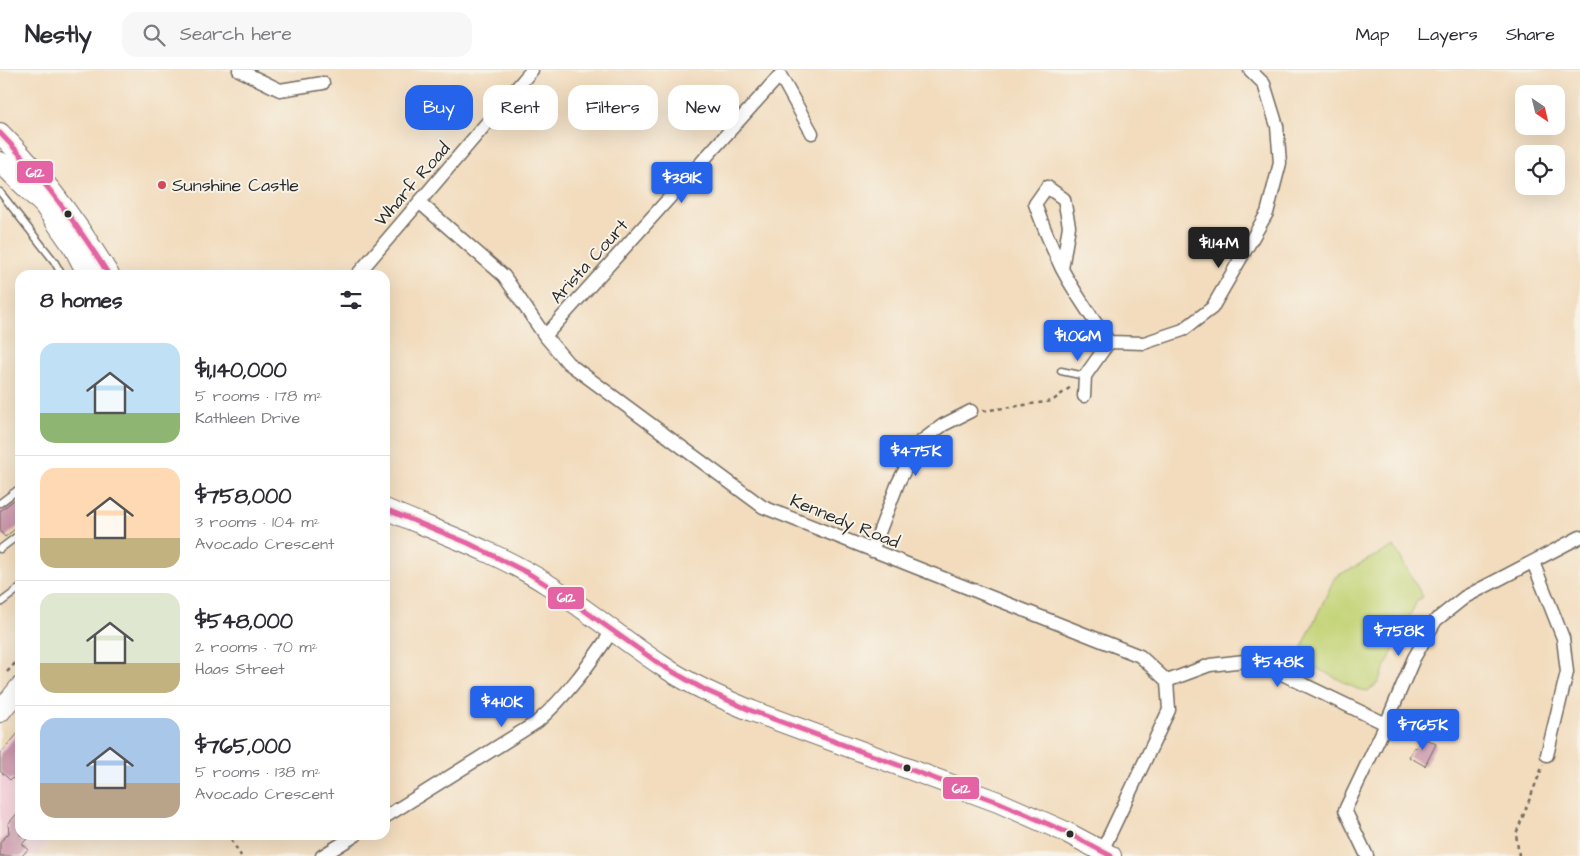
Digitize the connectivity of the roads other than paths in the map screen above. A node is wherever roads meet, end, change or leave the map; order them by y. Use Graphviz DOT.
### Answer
graph roads {
  1 [pos="239,70"];
  2 [pos="532,70"];
  3 [pos="1250,70"];
  4 [pos="779,72"];
  5 [pos="323,83"];
  6 [pos="0,133"];
  7 [pos="812,133"];
  8 [pos="0,162"];
  9 [pos="0,192"];
  10 [pos="419,202"];
  11 [pos="1062,269"];
  12 [pos="59,270"];
  13 [pos="85,270"];
  14 [pos="106,270"];
  15 [pos="361,270"];
  16 [pos="545,336"];
  17 [pos="1109,342"];
  18 [pos="1061,371"];
  19 [pos="1085,376"];
  20 [pos="1084,396"];
  21 [pos="971,411"];
  22 [pos="15,492"];
  23 [pos="0,503"];
  24 [pos="390,511"];
  25 [pos="1580,537"];
  26 [pos="15,538"];
  27 [pos="0,549"];
  28 [pos="872,551"];
  29 [pos="1533,562"];
  30 [pos="15,592"];
  31 [pos="0,603"];
  32 [pos="612,630"];
  33 [pos="1167,681"];
  34 [pos="15,695"];
  35 [pos="0,712"];
  36 [pos="1386,724"];
  37 [pos="1547,755"];
  38 [pos="390,814"];
  39 [pos="348,840"];
  40 [pos="1097,852"];
  41 [pos="322,856"];
  42 [pos="1367,856"];
  1 -- 5 [label="street"];
  2 -- 10 [label="street, Wharf Road"];
  3 -- 17 [label="street"];
  4 -- 7 [label="street, Arista Court"];
  4 -- 16 [label="street, Arista Court"];
  6 -- 14 [label="main road"];
  8 -- 13 [label="main road"];
  9 -- 12 [label="lane"];
  10 -- 15 [label="street, Wharf Road"];
  10 -- 16 [label="street, Kennedy Road"];
  11 -- 11 [label="street"];
  11 -- 17 [label="street"];
  16 -- 28 [label="street, Kennedy Road"];
  17 -- 19 [label="street"];
  18 -- 19 [label="lane"];
  19 -- 20 [label="street"];
  21 -- 28 [label="street"];
  22 -- 23 [label="lane"];
  24 -- 32 [label="main road"];
  25 -- 29 [label="street"];
  26 -- 27 [label="lane"];
  28 -- 33 [label="street, Kennedy Road"];
  29 -- 36 [label="street"];
  29 -- 37 [label="street"];
  30 -- 31 [label="lane"];
  32 -- 38 [label="street"];
  32 -- 40 [label="main road"];
  33 -- 36 [label="street"];
  33 -- 40 [label="street"];
  34 -- 35 [label="main road"];
  36 -- 42 [label="street"];
  39 -- 41 [label="street"];
}
